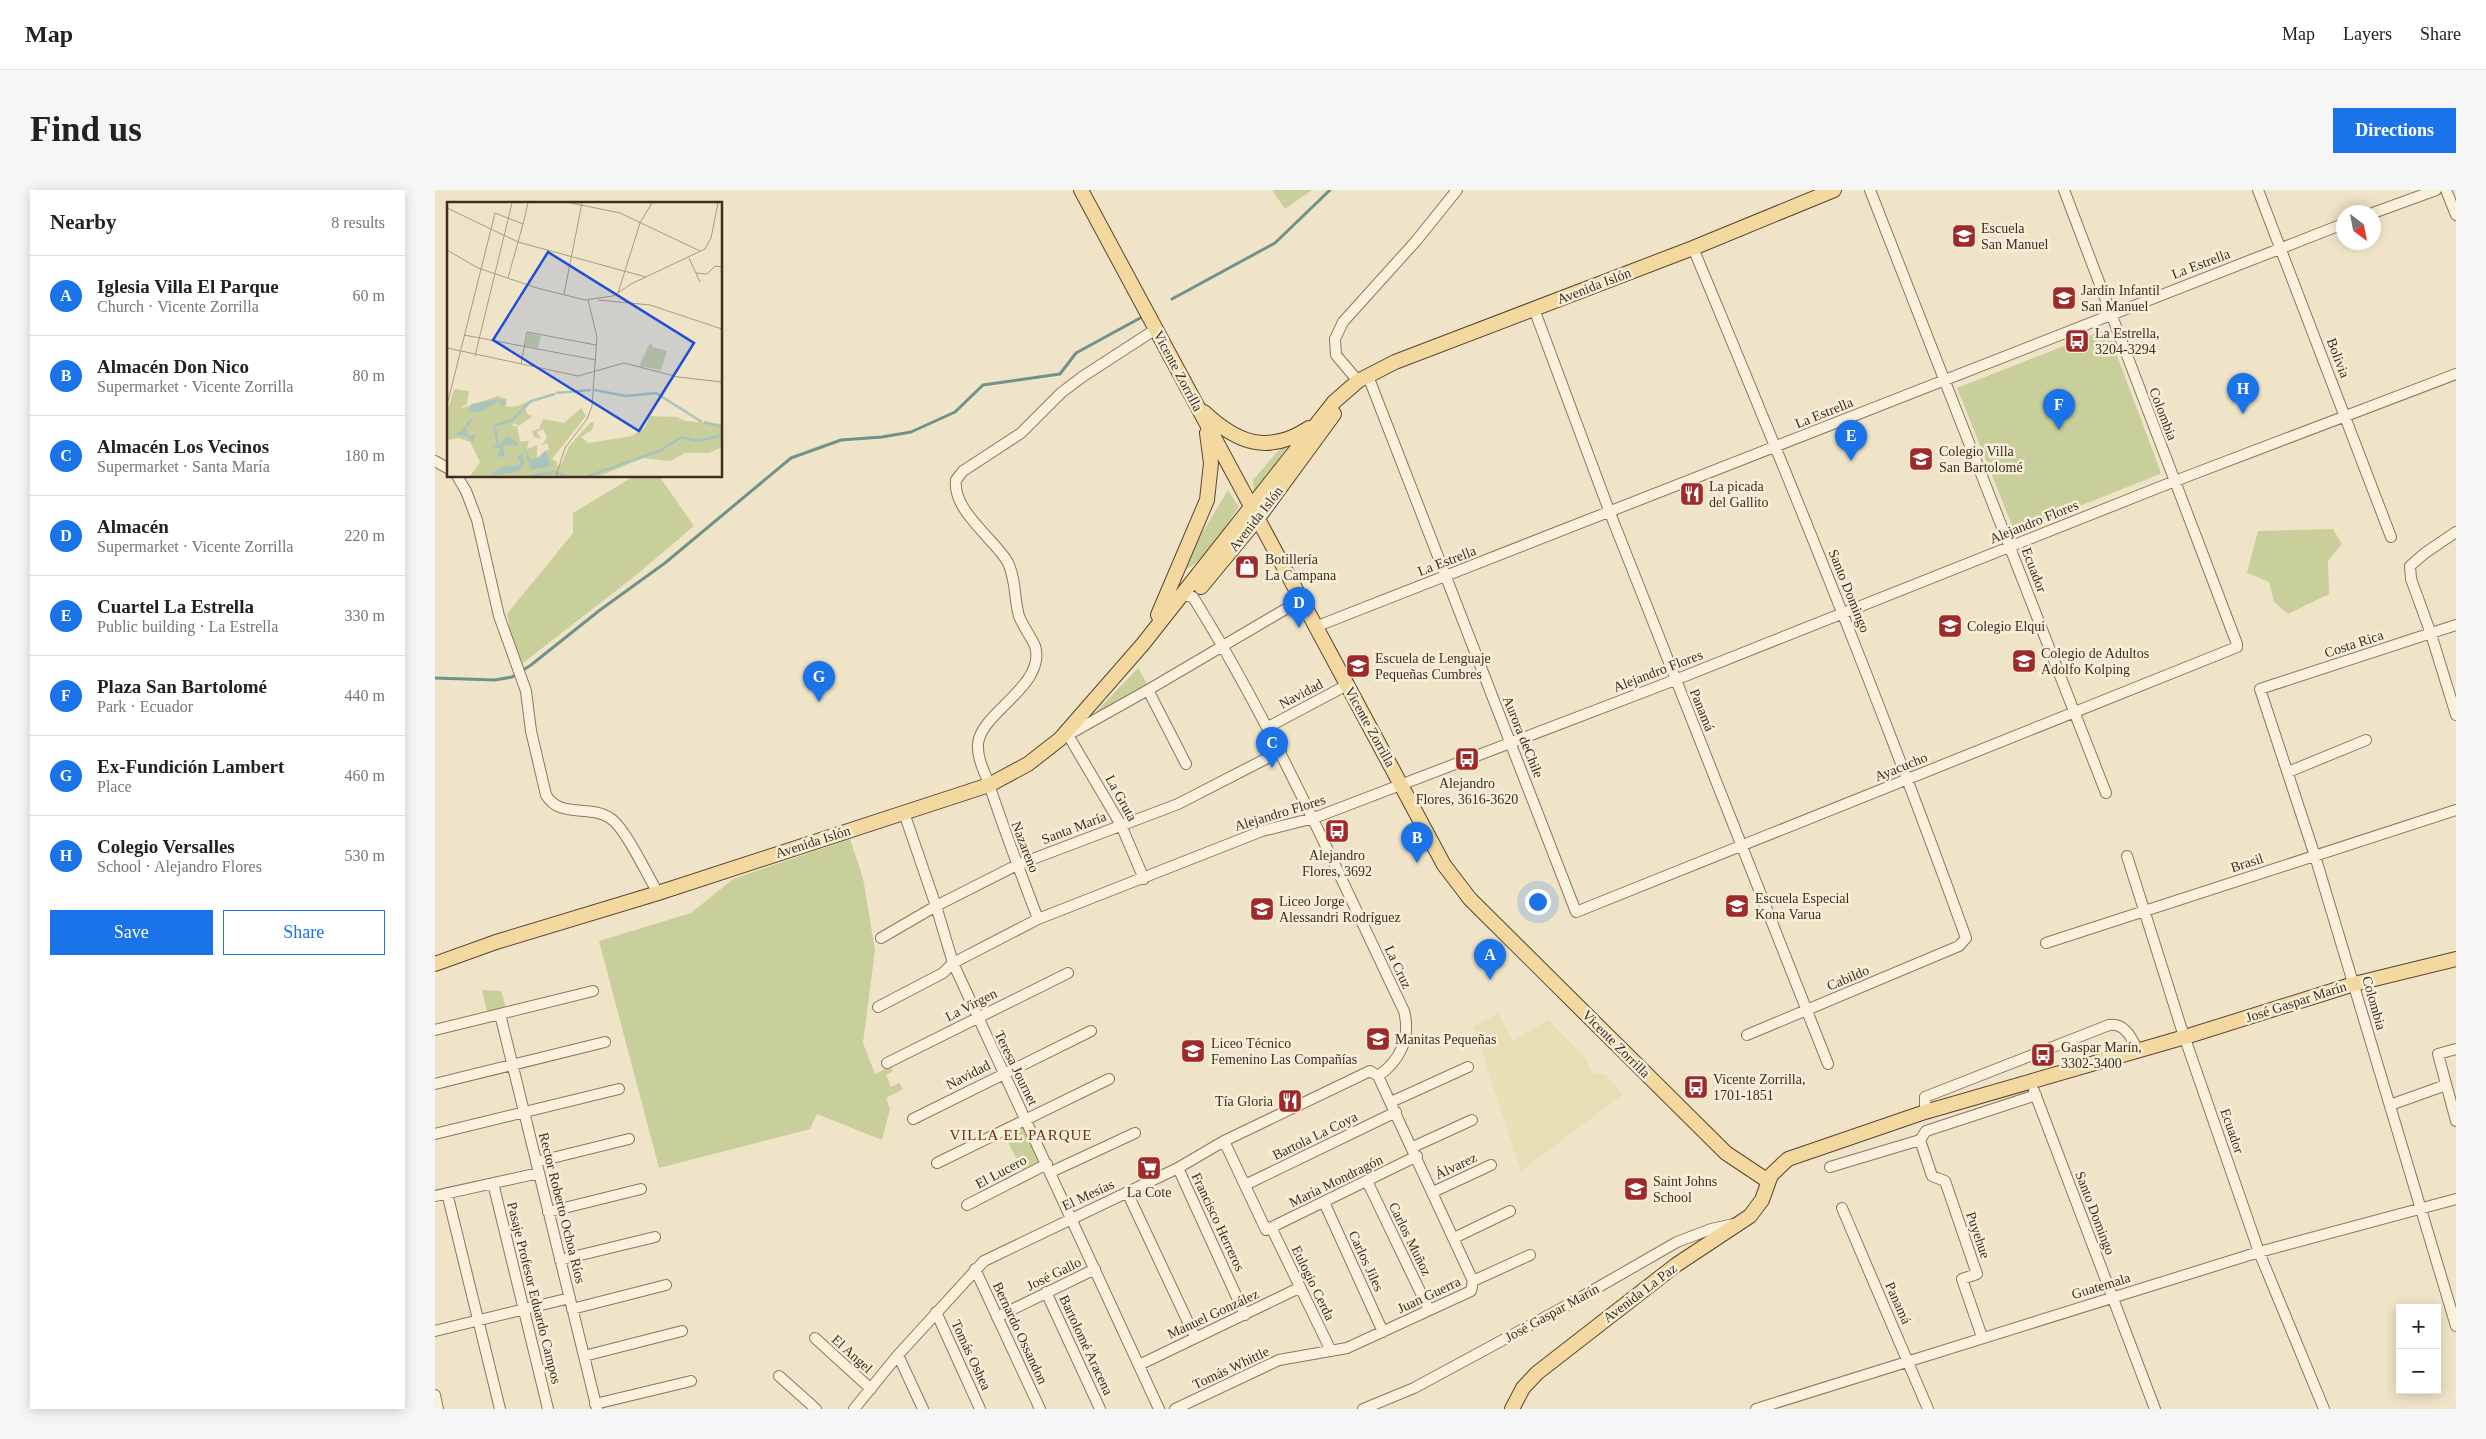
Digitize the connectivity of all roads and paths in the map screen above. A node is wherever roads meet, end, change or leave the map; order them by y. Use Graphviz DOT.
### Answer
graph roads {
  1 [pos="1081,190"];
  2 [pos="1457,190"];
  3 [pos="1834,190"];
  4 [pos="1870,190"];
  5 [pos="2064,190"];
  6 [pos="2258,190"];
  7 [pos="2437,190"];
  8 [pos="2446,190"];
  9 [pos="2381,210"];
  10 [pos="2456,215"];
  11 [pos="2336,227"];
  12 [pos="1693,248"];
  13 [pos="2280,248"];
  14 [pos="1534,309"];
  15 [pos="2111,314"];
  16 [pos="1156,329"];
  17 [pos="2456,374"];
  18 [pos="1361,380"];
  19 [pos="1944,380"];
  20 [pos="1198,409"];
  21 [pos="2346,417"];
  22 [pos="1316,423"];
  23 [pos="1776,447"];
  24 [pos="435,461"];
  25 [pos="447,468"];
  26 [pos="458,478"];
  27 [pos="2175,482"];
  28 [pos="1255,513"];
  29 [pos="1610,513"];
  30 [pos="2456,532"];
  31 [pos="2391,537"];
  32 [pos="2010,547"];
  33 [pos="1445,576"];
  34 [pos="1187,596"];
  35 [pos="1301,600"];
  36 [pos="1843,614"];
  37 [pos="2456,625"];
  38 [pos="1315,627"];
  39 [pos="2431,634"];
  40 [pos="1143,644"];
  41 [pos="1223,646"];
  42 [pos="2237,647"];
  43 [pos="1675,680"];
  44 [pos="1347,685"];
  45 [pos="2260,689"];
  46 [pos="1148,690"];
  47 [pos="2075,712"];
  48 [pos="2456,715"];
  49 [pos="1268,727"];
  50 [pos="1064,737"];
  51 [pos="2366,740"];
  52 [pos="1510,742"];
  53 [pos="1281,751"];
  54 [pos="1186,764"];
  55 [pos="2288,772"];
  56 [pos="1909,779"];
  57 [pos="989,785"];
  58 [pos="1402,785"];
  59 [pos="2106,793"];
  60 [pos="2456,810"];
  61 [pos="904,813"];
  62 [pos="1314,818"];
  63 [pos="1121,825"];
  64 [pos="1741,845"];
  65 [pos="2127,856"];
  66 [pos="2315,856"];
  67 [pos="1017,864"];
  68 [pos="1144,879"];
  69 [pos="658,893"];
  70 [pos="936,906"];
  71 [pos="2146,910"];
  72 [pos="1576,912"];
  73 [pos="1038,919"];
  74 [pos="881,938"];
  75 [pos="2046,943"];
  76 [pos="1959,946"];
  77 [pos="2456,960"];
  78 [pos="435,964"];
  79 [pos="953,964"];
  80 [pos="1068,972"];
  81 [pos="2354,984"];
  82 [pos="593,991"];
  83 [pos="878,1007"];
  84 [pos="1807,1010"];
  85 [pos="500,1014"];
  86 [pos="976,1017"];
  87 [pos="435,1030"];
  88 [pos="1091,1031"];
  89 [pos="1747,1034"];
  90 [pos="2185,1038"];
  91 [pos="605,1042"];
  92 [pos="2456,1049"];
  93 [pos="2138,1051"];
  94 [pos="887,1063"];
  95 [pos="1828,1064"];
  96 [pos="512,1065"];
  97 [pos="1468,1067"];
  98 [pos="1003,1073"];
  99 [pos="1379,1076"];
  100 [pos="1109,1079"];
  101 [pos="435,1084"];
  102 [pos="2447,1085"];
  103 [pos="619,1089"];
  104 [pos="2034,1089"];
  105 [pos="1391,1102"];
  106 [pos="2390,1105"];
  107 [pos="524,1112"];
  108 [pos="1396,1112"];
  109 [pos="1925,1112"];
  110 [pos="2455,1114"];
  111 [pos="1025,1118"];
  112 [pos="913,1119"];
  113 [pos="1471,1120"];
  114 [pos="1135,1133"];
  115 [pos="435,1134"];
  116 [pos="629,1139"];
  117 [pos="1920,1140"];
  118 [pos="1224,1141"];
  119 [pos="1415,1152"];
  120 [pos="937,1163"];
  121 [pos="1491,1165"];
  122 [pos="538,1167"];
  123 [pos="1830,1167"];
  124 [pos="1049,1168"];
  125 [pos="1178,1168"];
  126 [pos="1367,1180"];
  127 [pos="1768,1181"];
  128 [pos="493,1183"];
  129 [pos="1245,1185"];
  130 [pos="641,1189"];
  131 [pos="1127,1192"];
  132 [pos="1433,1192"];
  133 [pos="447,1193"];
  134 [pos="435,1196"];
  135 [pos="2456,1199"];
  136 [pos="1324,1202"];
  137 [pos="967,1206"];
  138 [pos="1842,1208"];
  139 [pos="2421,1208"];
  140 [pos="1510,1211"];
  141 [pos="548,1212"];
  142 [pos="1071,1218"];
  143 [pos="1743,1223"];
  144 [pos="1269,1229"];
  145 [pos="655,1237"];
  146 [pos="1454,1238"];
  147 [pos="2259,1252"];
  148 [pos="1530,1255"];
  149 [pos="560,1260"];
  150 [pos="975,1269"];
  151 [pos="1095,1269"];
  152 [pos="1473,1281"];
  153 [pos="666,1285"];
  154 [pos="1299,1288"];
  155 [pos="1047,1292"];
  156 [pos="2112,1297"];
  157 [pos="571,1303"];
  158 [pos="524,1310"];
  159 [pos="1429,1310"];
  160 [pos="936,1312"];
  161 [pos="1245,1315"];
  162 [pos="997,1317"];
  163 [pos="478,1321"];
  164 [pos="2456,1326"];
  165 [pos="435,1332"];
  166 [pos="682,1332"];
  167 [pos="1383,1332"];
  168 [pos="1195,1337"];
  169 [pos="1982,1337"];
  170 [pos="815,1338"];
  171 [pos="1331,1351"];
  172 [pos="899,1355"];
  173 [pos="584,1356"];
  174 [pos="1909,1361"];
  175 [pos="1139,1365"];
  176 [pos="779,1376"];
  177 [pos="691,1381"];
  178 [pos="871,1389"];
  179 [pos="596,1407"];
  180 [pos="858,1407"];
  181 [pos="500,1409"];
  182 [pos="548,1409"];
  183 [pos="816,1409"];
  184 [pos="923,1409"];
  185 [pos="981,1409"];
  186 [pos="1040,1409"];
  187 [pos="1100,1409"];
  188 [pos="1159,1409"];
  189 [pos="1175,1409"];
  190 [pos="1363,1409"];
  191 [pos="1512,1409"];
  192 [pos="1756,1409"];
  193 [pos="1929,1409"];
  194 [pos="2155,1409"];
  195 [pos="2324,1409"];
  1 -- 16 [label="main road, Vicente Zorrilla"];
  2 -- 18 [label="street, Aurora deChile"];
  3 -- 12 [label="main road, Avenida Islón"];
  4 -- 19 [label="street, Ecuador"];
  5 -- 15 [label="street, Colombia"];
  6 -- 13 [label="street, Bolivia"];
  7 -- 9 [label="street"];
  8 -- 10 [label="street"];
  11 -- 13 [label="street, La Estrella"];
  12 -- 14 [label="main road, Avenida Islón"];
  12 -- 23 [label="street, Santo Domingo"];
  13 -- 15 [label="street, La Estrella"];
  13 -- 21 [label="street, Bolivia"];
  14 -- 18 [label="main road, Avenida Islón"];
  14 -- 29 [label="street, Panamá"];
  15 -- 19 [label="street, La Estrella"];
  15 -- 27 [label="street, Colombia"];
  16 -- 20 [label="main road, Vicente Zorrilla"];
  16 -- 57 [label="street, Nazareno"];
  17 -- 21 [label="street, Alejandro Flores"];
  18 -- 22 [label="main road, Avenida Islón"];
  18 -- 28 [label="main road, Avenida Islón"];
  18 -- 33 [label="street, Aurora deChile"];
  19 -- 23 [label="street, La Estrella"];
  19 -- 32 [label="street, Ecuador"];
  20 -- 22 [label="main road"];
  20 -- 28 [label="main road, Vicente Zorrilla"];
  20 -- 40 [label="main road"];
  21 -- 27 [label="street, Alejandro Flores"];
  21 -- 31 [label="street, Bolivia"];
  22 -- 28 [label="main road, Avenida Islón"];
  23 -- 29 [label="street, La Estrella"];
  23 -- 36 [label="street, Santo Domingo"];
  24 -- 25 [label="street"];
  26 -- 69 [label="street"];
  27 -- 32 [label="street, Alejandro Flores"];
  27 -- 42 [label="street, Colombia"];
  28 -- 34 [label="main road, Avenida Islón"];
  28 -- 35 [label="main road, Vicente Zorrilla"];
  29 -- 33 [label="street, La Estrella"];
  29 -- 43 [label="street, Panamá"];
  30 -- 39 [label="street"];
  32 -- 36 [label="street, Alejandro Flores"];
  32 -- 47 [label="street, Ecuador"];
  33 -- 38 [label="street, La Estrella"];
  33 -- 52 [label="street, Aurora deChile"];
  34 -- 40 [label="main road, Avenida Islón"];
  34 -- 41 [label="street, La Cruz"];
  35 -- 38 [label="main road, Vicente Zorrilla"];
  35 -- 41 [label="street"];
  36 -- 43 [label="street, Alejandro Flores"];
  36 -- 56 [label="street, Santo Domingo"];
  37 -- 39 [label="street, Costa Rica"];
  38 -- 44 [label="main road, Vicente Zorrilla"];
  39 -- 45 [label="street, Costa Rica"];
  39 -- 48 [label="street"];
  40 -- 50 [label="main road, Avenida Islón"];
  41 -- 46 [label="street"];
  41 -- 49 [label="street, La Cruz"];
  42 -- 47 [label="street, Ayacucho"];
  43 -- 52 [label="street, Alejandro Flores"];
  43 -- 64 [label="street, Panamá"];
  44 -- 49 [label="street, Navidad"];
  44 -- 58 [label="main road, Vicente Zorrilla"];
  45 -- 55 [label="street, Colombia"];
  46 -- 50 [label="street"];
  46 -- 54 [label="street"];
  47 -- 56 [label="street, Ayacucho"];
  47 -- 59 [label="street, Ecuador"];
  49 -- 53 [label="street, La Cruz"];
  50 -- 57 [label="main road, Avenida Islón"];
  50 -- 63 [label="street, La Gruta"];
  51 -- 55 [label="street"];
  52 -- 58 [label="street, Alejandro Flores"];
  52 -- 72 [label="street, Aurora deChile"];
  53 -- 62 [label="street, La Cruz"];
  53 -- 63 [label="street, Santa María"];
  55 -- 66 [label="street, Colombia"];
  56 -- 64 [label="street, Ayacucho"];
  56 -- 76 [label="street, Santo Domingo"];
  57 -- 61 [label="main road, Avenida Islón"];
  57 -- 67 [label="street, Nazareno"];
  58 -- 62 [label="street, Alejandro Flores"];
  58 -- 127 [label="main road, Vicente Zorrilla"];
  60 -- 66 [label="street, Brasil"];
  61 -- 69 [label="main road, Avenida Islón"];
  61 -- 70 [label="street, Teresa Journet"];
  62 -- 68 [label="street, Alejandro Flores"];
  62 -- 99 [label="street, La Cruz"];
  63 -- 67 [label="street, Santa María"];
  63 -- 68 [label="street, La Gruta"];
  64 -- 72 [label="street, Ayacucho"];
  64 -- 84 [label="street, Panamá"];
  65 -- 71 [label="street, Ecuador"];
  66 -- 71 [label="street, Brasil"];
  66 -- 81 [label="street, Colombia"];
  67 -- 70 [label="street, Santa María"];
  67 -- 73 [label="street, Nazareno"];
  68 -- 73 [label="street, Alejandro Flores"];
  69 -- 78 [label="main road, Avenida Islón"];
  70 -- 74 [label="street, Santa María"];
  70 -- 79 [label="street, Teresa Journet"];
  71 -- 75 [label="street, Brasil"];
  71 -- 90 [label="street, Ecuador"];
  73 -- 79 [label="street, Alejandro Flores"];
  76 -- 84 [label="street, Cabildo"];
  77 -- 81 [label="main road, José Gaspar Marín"];
  79 -- 83 [label="street, Alejandro Flores"];
  79 -- 86 [label="street, Teresa Journet"];
  80 -- 86 [label="street, La Virgen"];
  81 -- 90 [label="main road, José Gaspar Marín"];
  81 -- 106 [label="street, Colombia"];
  82 -- 85 [label="street"];
  84 -- 89 [label="street, Cabildo"];
  84 -- 95 [label="street, Panamá"];
  85 -- 87 [label="street"];
  85 -- 96 [label="street, Rector Roberto Ochoa Ríos"];
  86 -- 94 [label="street, La Virgen"];
  86 -- 98 [label="street, Teresa Journet"];
  88 -- 98 [label="street, Navidad"];
  90 -- 93 [label="main road, José Gaspar Marín"];
  90 -- 147 [label="street, Ecuador"];
  91 -- 96 [label="street"];
  92 -- 102 [label="street"];
  93 -- 104 [label="main road, José Gaspar Marín"];
  93 -- 109 [label="street"];
  96 -- 101 [label="street"];
  96 -- 107 [label="street, Rector Roberto Ochoa Ríos"];
  97 -- 105 [label="street"];
  98 -- 111 [label="street, Teresa Journet"];
  98 -- 112 [label="street, Navidad"];
  99 -- 105 [label="street"];
  99 -- 118 [label="street, El Mesías"];
  100 -- 111 [label="street"];
  102 -- 106 [label="street"];
  102 -- 110 [label="street"];
  103 -- 107 [label="street"];
  104 -- 109 [label="main road, José Gaspar Marín"];
  104 -- 117 [label="street"];
  104 -- 156 [label="street, Santo Domingo"];
  105 -- 108 [label="street"];
  106 -- 139 [label="street, Colombia"];
  107 -- 115 [label="street"];
  107 -- 122 [label="street, Rector Roberto Ochoa Ríos"];
  108 -- 119 [label="street"];
  108 -- 129 [label="street, Bartola La Coya"];
  109 -- 127 [label="main road, José Gaspar Marín"];
  111 -- 120 [label="street"];
  111 -- 124 [label="street, Teresa Journet"];
  113 -- 119 [label="street, María Mondragón"];
  114 -- 124 [label="street, El Lucero"];
  116 -- 122 [label="street"];
  117 -- 123 [label="street"];
  117 -- 169 [label="street, Puyehue"];
  118 -- 125 [label="street, El Mesías"];
  118 -- 129 [label="street, Eulogio Cerda"];
  119 -- 126 [label="street, María Mondragón"];
  119 -- 132 [label="street"];
  121 -- 132 [label="street, Álvarez"];
  122 -- 128 [label="street"];
  122 -- 141 [label="street, Rector Roberto Ochoa Ríos"];
  124 -- 137 [label="street, El Lucero"];
  124 -- 142 [label="street, Teresa Journet"];
  125 -- 131 [label="street, El Mesías"];
  125 -- 161 [label="street, Francisco Herreros"];
  126 -- 136 [label="street, María Mondragón"];
  126 -- 159 [label="street, Carlos Muñoz"];
  127 -- 143 [label="main road, Avenida La Paz"];
  128 -- 133 [label="street"];
  128 -- 158 [label="street, Pasaje Profesor Eduardo Campos"];
  129 -- 144 [label="street, Eulogio Cerda"];
  130 -- 141 [label="street"];
  131 -- 142 [label="street, El Mesías"];
  131 -- 168 [label="street"];
  132 -- 146 [label="street"];
  133 -- 134 [label="street"];
  133 -- 163 [label="street"];
  135 -- 139 [label="street, Guatemala"];
  136 -- 144 [label="street, María Mondragón"];
  136 -- 167 [label="street, Carlos Jiles"];
  138 -- 174 [label="street, Panamá"];
  139 -- 147 [label="street, Guatemala"];
  139 -- 164 [label="street, Colombia"];
  140 -- 146 [label="street"];
  141 -- 149 [label="street, Rector Roberto Ochoa Ríos"];
  142 -- 150 [label="street, El Mesías"];
  142 -- 151 [label="street, Teresa Journet"];
  143 -- 190 [label="street, José Gaspar Marín"];
  143 -- 191 [label="main road, Avenida La Paz"];
  144 -- 154 [label="street, Eulogio Cerda"];
  145 -- 149 [label="street"];
  146 -- 152 [label="street"];
  147 -- 156 [label="street, Guatemala"];
  147 -- 195 [label="street, Ecuador"];
  148 -- 152 [label="street, Juan Guerra"];
  149 -- 157 [label="street, Rector Roberto Ochoa Ríos"];
  150 -- 160 [label="street, El Mesías"];
  150 -- 162 [label="street, Bernardo Ossandon"];
  151 -- 155 [label="street, José Gallo"];
  151 -- 175 [label="street, Teresa Journet"];
  152 -- 159 [label="street, Juan Guerra"];
  153 -- 157 [label="street"];
  154 -- 161 [label="street, Manuel González"];
  154 -- 171 [label="street, Eulogio Cerda"];
  155 -- 162 [label="street, José Gallo"];
  155 -- 187 [label="street, Bartolomé Aracena"];
  156 -- 169 [label="street, Guatemala"];
  156 -- 194 [label="street, Santo Domingo"];
  157 -- 158 [label="street"];
  157 -- 173 [label="street, Rector Roberto Ochoa Ríos"];
  158 -- 163 [label="street"];
  158 -- 182 [label="street, Pasaje Profesor Eduardo Campos"];
  159 -- 167 [label="street, Juan Guerra"];
  160 -- 172 [label="street, El Mesías"];
  160 -- 185 [label="street, Tomás Oshea"];
  161 -- 168 [label="street, Manuel González"];
  162 -- 186 [label="street, Bernardo Ossandon"];
  163 -- 165 [label="street"];
  163 -- 181 [label="street"];
  166 -- 173 [label="street"];
  167 -- 171 [label="street, Juan Guerra"];
  168 -- 175 [label="street, Manuel González"];
  169 -- 174 [label="street, Guatemala"];
  170 -- 178 [label="street, El Angel"];
  171 -- 189 [label="street, Tomás Whittle"];
  172 -- 178 [label="street, El Mesías"];
  172 -- 184 [label="street"];
  173 -- 179 [label="street, Rector Roberto Ochoa Ríos"];
  174 -- 192 [label="street, Guatemala"];
  174 -- 193 [label="street, Panamá"];
  175 -- 188 [label="street, Teresa Journet"];
  176 -- 183 [label="street"];
  177 -- 179 [label="street"];
  178 -- 180 [label="street, El Mesías"];
}
